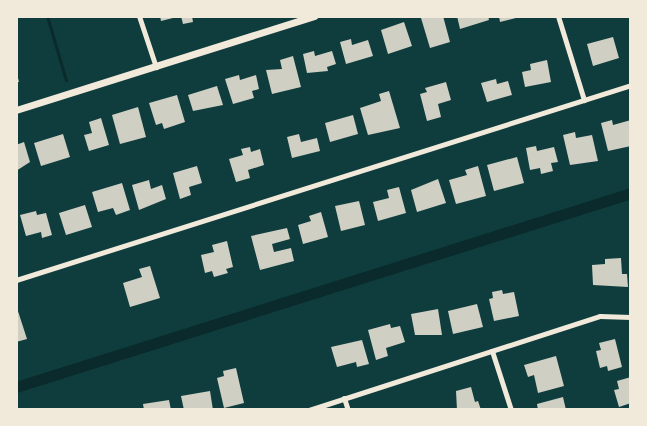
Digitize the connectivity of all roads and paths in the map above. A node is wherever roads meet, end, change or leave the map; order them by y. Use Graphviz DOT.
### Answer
graph roads {
  1 [pos="139,16"];
  2 [pos="315,16"];
  3 [pos="558,16"];
  4 [pos="156,67"];
  5 [pos="631,85"];
  6 [pos="584,100"];
  7 [pos="16,110"];
  8 [pos="16,280"];
  9 [pos="631,318"];
  10 [pos="492,351"];
  11 [pos="344,398"];
  12 [pos="309,410"];
  13 [pos="348,410"];
  14 [pos="511,410"];
  1 -- 4 [label="street"];
  2 -- 4 [label="street"];
  3 -- 6 [label="street"];
  4 -- 7 [label="street"];
  5 -- 6 [label="street"];
  6 -- 8 [label="street"];
  9 -- 10 [label="street"];
  10 -- 11 [label="street"];
  10 -- 14 [label="street"];
  11 -- 12 [label="street"];
  11 -- 13 [label="street"];
}
